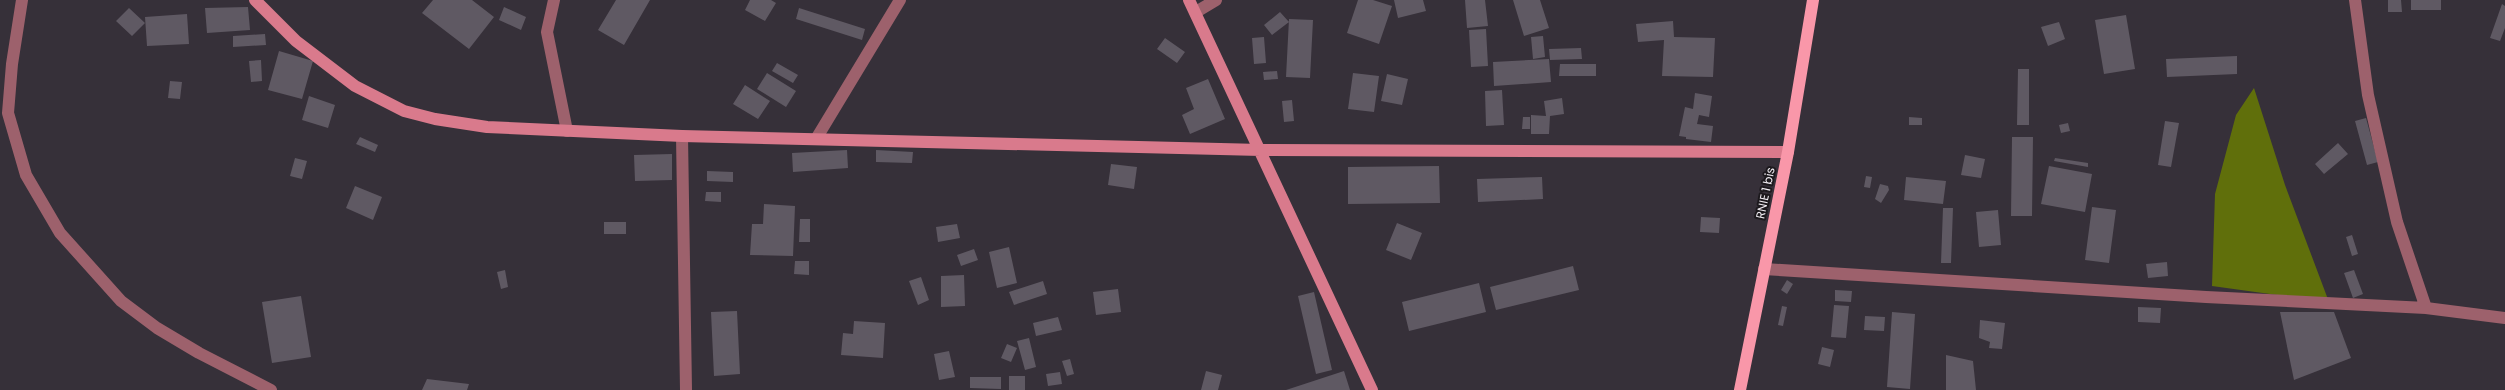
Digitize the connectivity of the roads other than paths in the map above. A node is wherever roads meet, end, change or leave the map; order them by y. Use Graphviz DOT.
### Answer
graph roads {
  1 [pos="22,0"];
  2 [pos="254,0"];
  3 [pos="554,0"];
  4 [pos="900,0"];
  5 [pos="1189,0"];
  6 [pos="1216,0"];
  7 [pos="1813,0"];
  8 [pos="2355,0"];
  9 [pos="1196,12"];
  10 [pos="567,131"];
  11 [pos="682,136"];
  12 [pos="816,139"];
  13 [pos="1261,150"];
  14 [pos="1788,152"];
  15 [pos="1764,269"];
  16 [pos="2426,308"];
  17 [pos="2505,318"];
  18 [pos="271,390"];
  19 [pos="686,390"];
  20 [pos="1372,390"];
  21 [pos="1740,390"];
  1 -- 18 [label="street"];
  2 -- 10 [label="main road"];
  3 -- 10 [label="street"];
  4 -- 12 [label="street"];
  5 -- 9 [label="main road"];
  6 -- 9 [label="street"];
  7 -- 14 [label="main road, RNIE 1 bis"];
  8 -- 16 [label="street"];
  9 -- 13 [label="main road"];
  10 -- 11 [label="main road"];
  11 -- 12 [label="main road"];
  11 -- 19 [label="street"];
  12 -- 13 [label="main road"];
  13 -- 14 [label="main road"];
  13 -- 20 [label="main road"];
  14 -- 15 [label="main road, RNIE 1 bis"];
  15 -- 16 [label="street"];
  15 -- 21 [label="main road, RNIE 1 bis"];
  16 -- 17 [label="street"];
}
